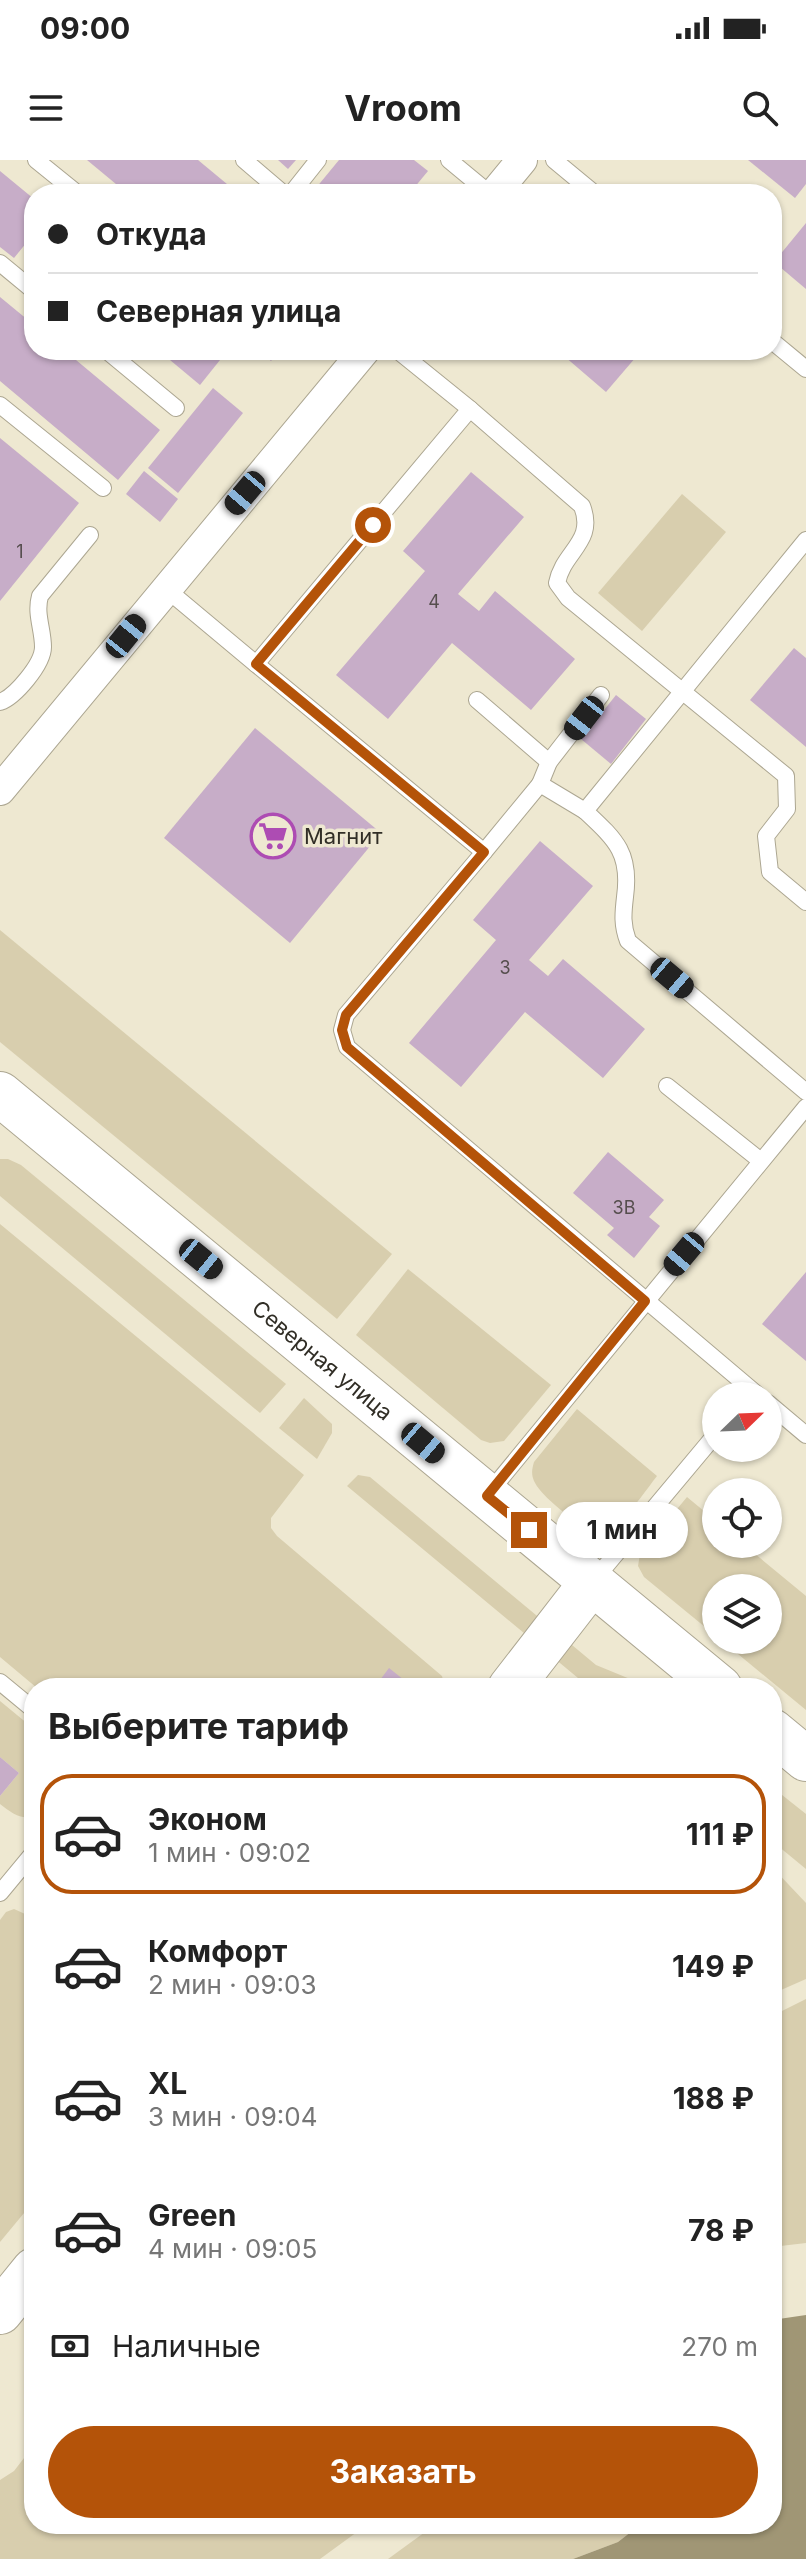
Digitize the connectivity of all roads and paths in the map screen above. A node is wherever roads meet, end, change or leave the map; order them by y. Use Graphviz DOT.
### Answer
graph roads {
  1 [pos="36,160"];
  2 [pos="244,160"];
  3 [pos="318,160"];
  4 [pos="449,160"];
  5 [pos="522,160"];
  6 [pos="554,160"];
  7 [pos="66,184"];
  8 [pos="272,184"];
  9 [pos="299,184"];
  10 [pos="479,184"];
  11 [pos="501,184"];
  12 [pos="583,184"];
  13 [pos="0,263"];
  14 [pos="24,283"];
  15 [pos="782,349"];
  16 [pos="118,360"];
  17 [pos="357,360"];
  18 [pos="409,360"];
  19 [pos="806,369"];
  20 [pos="0,405"];
  21 [pos="176,408"];
  22 [pos="470,409"];
  23 [pos="103,488"];
  24 [pos="90,535"];
  25 [pos="806,540"];
  26 [pos="165,588"];
  27 [pos="256,664"];
  28 [pos="683,693"];
  29 [pos="601,695"];
  30 [pos="477,700"];
  31 [pos="0,702"];
  32 [pos="549,762"];
  33 [pos="540,784"];
  34 [pos="0,790"];
  35 [pos="585,811"];
  36 [pos="484,852"];
  37 [pos="806,902"];
  38 [pos="667,1086"];
  39 [pos="806,1092"];
  40 [pos="3,1103"];
  41 [pos="806,1107"];
  42 [pos="761,1161"];
  43 [pos="645,1301"];
  44 [pos="739,1382"];
  45 [pos="782,1415"];
  46 [pos="806,1435"];
  47 [pos="702,1451"];
  48 [pos="487,1496"];
  49 [pos="592,1582"];
  50 [pos="518,1678"];
  51 [pos="708,1678"];
  52 [pos="0,1682"];
  53 [pos="24,1702"];
  54 [pos="782,1739"];
  55 [pos="806,1759"];
  56 [pos="24,1864"];
  57 [pos="0,1893"];
  58 [pos="24,2282"];
  59 [pos="0,2312"];
  1 -- 7 [label="lane"];
  2 -- 8 [label="lane"];
  3 -- 9 [label="lane"];
  4 -- 10 [label="lane"];
  5 -- 11 [label="street"];
  6 -- 12 [label="lane"];
  13 -- 14 [label="lane"];
  15 -- 19 [label="lane"];
  16 -- 21 [label="lane"];
  17 -- 26 [label="street"];
  18 -- 22 [label="lane"];
  20 -- 23 [label="lane"];
  22 -- 27 [label="lane"];
  22 -- 28 [label="lane"];
  24 -- 31 [label="lane"];
  25 -- 28 [label="lane"];
  26 -- 27 [label="lane"];
  26 -- 34 [label="street"];
  27 -- 36 [label="lane"];
  28 -- 35 [label="lane"];
  28 -- 37 [label="lane"];
  29 -- 32 [label="lane"];
  30 -- 32 [label="lane"];
  32 -- 33 [label="lane"];
  33 -- 35 [label="lane"];
  33 -- 36 [label="lane"];
  35 -- 39 [label="lane"];
  36 -- 43 [label="lane"];
  38 -- 42 [label="lane"];
  40 -- 48 [label="main road, Северная улица"];
  41 -- 42 [label="lane"];
  42 -- 43 [label="lane"];
  43 -- 44 [label="lane"];
  43 -- 48 [label="lane"];
  45 -- 46 [label="lane"];
  47 -- 49 [label="lane"];
  48 -- 49 [label="main road, Северная улица"];
  49 -- 50 [label="main road"];
  49 -- 51 [label="main road, Северная улица"];
  52 -- 53 [label="lane"];
  54 -- 55 [label="main road"];
  56 -- 57 [label="lane"];
  58 -- 59 [label="main road"];
}
